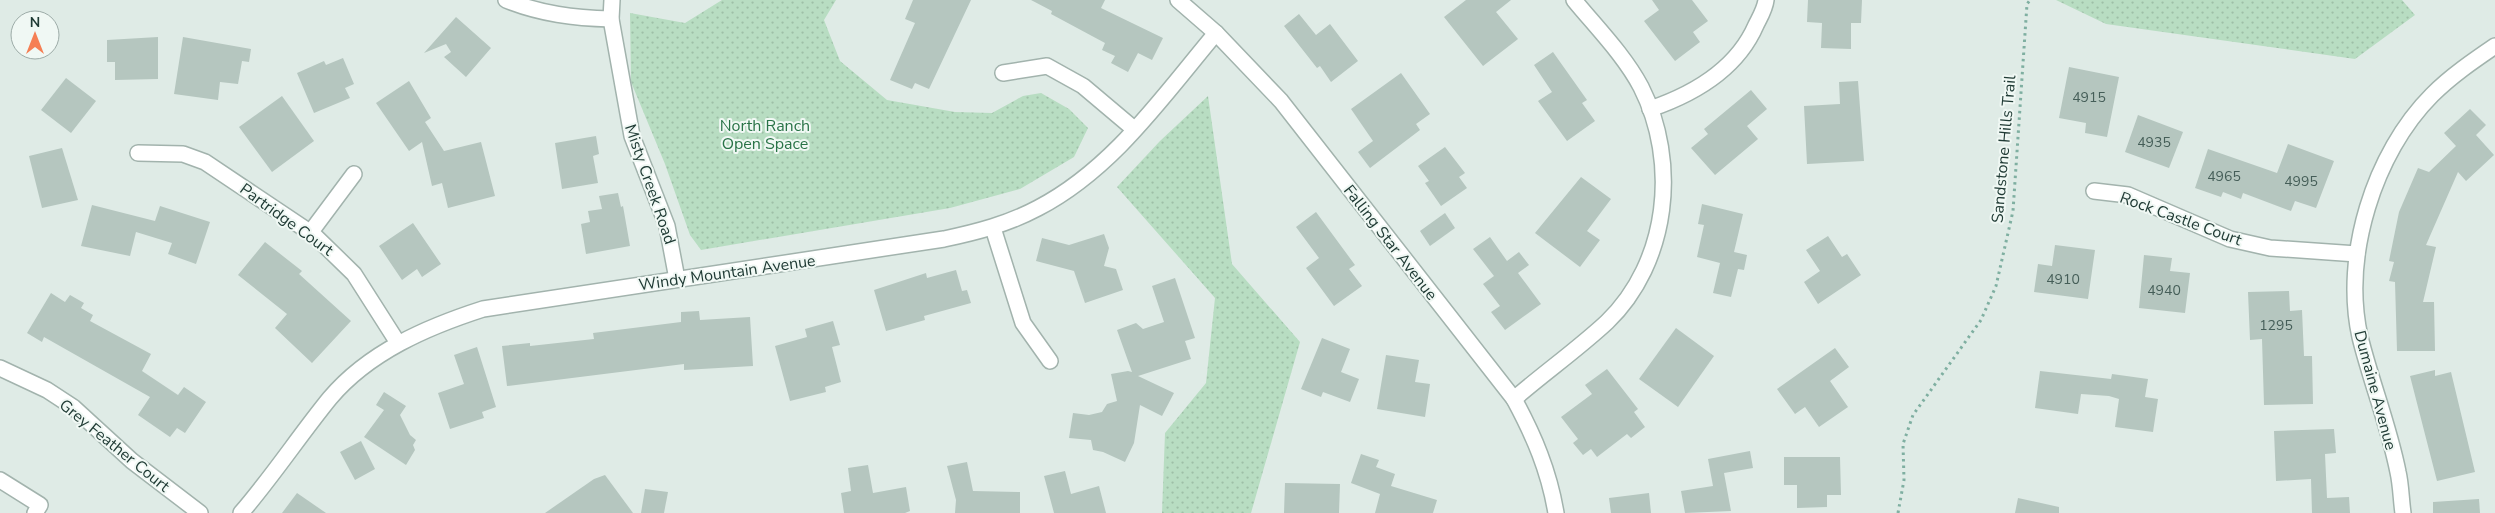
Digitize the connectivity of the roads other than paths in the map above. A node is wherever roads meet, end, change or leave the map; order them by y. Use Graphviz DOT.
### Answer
graph roads {
  1 [pos="506,0"];
  2 [pos="612,0"];
  3 [pos="1178,0"];
  4 [pos="1574,0"];
  5 [pos="1766,0"];
  6 [pos="611,20"];
  7 [pos="1216,33"];
  8 [pos="2495,46"];
  9 [pos="1003,73"];
  10 [pos="1650,109"];
  11 [pos="1134,129"];
  12 [pos="138,153"];
  13 [pos="354,174"];
  14 [pos="2094,191"];
  15 [pos="993,228"];
  16 [pos="310,232"];
  17 [pos="2357,254"];
  18 [pos="677,279"];
  19 [pos="398,343"];
  20 [pos="1050,361"];
  21 [pos="0,368"];
  22 [pos="1514,399"];
  23 [pos="0,480"];
  24 [pos="35,513"];
  25 [pos="200,513"];
  26 [pos="241,513"];
  27 [pos="1556,513"];
  28 [pos="2403,513"];
  1 -- 6 [label="street"];
  2 -- 6 [label="street, Misty Creek Road"];
  3 -- 7 [label="street, Falling Star Avenue"];
  4 -- 10 [label="street"];
  5 -- 10 [label="street"];
  6 -- 18 [label="street, Misty Creek Road"];
  7 -- 11 [label="street, Windy Mountain Avenue"];
  7 -- 22 [label="street, Falling Star Avenue"];
  8 -- 17 [label="street, Dumaine Avenue"];
  9 -- 11 [label="street"];
  10 -- 22 [label="street"];
  11 -- 15 [label="street, Windy Mountain Avenue"];
  12 -- 16 [label="street, Partridge Court"];
  13 -- 16 [label="street"];
  14 -- 17 [label="street, Rock Castle Court"];
  15 -- 18 [label="street, Windy Mountain Avenue"];
  15 -- 20 [label="street"];
  16 -- 19 [label="street, Partridge Court"];
  17 -- 28 [label="street, Dumaine Avenue"];
  18 -- 19 [label="street, Windy Mountain Avenue"];
  19 -- 26 [label="street, Windy Mountain Avenue"];
  21 -- 25 [label="street, Grey Feather Court"];
  22 -- 27 [label="street, Falling Star Avenue"];
  23 -- 24 [label="street"];
}
